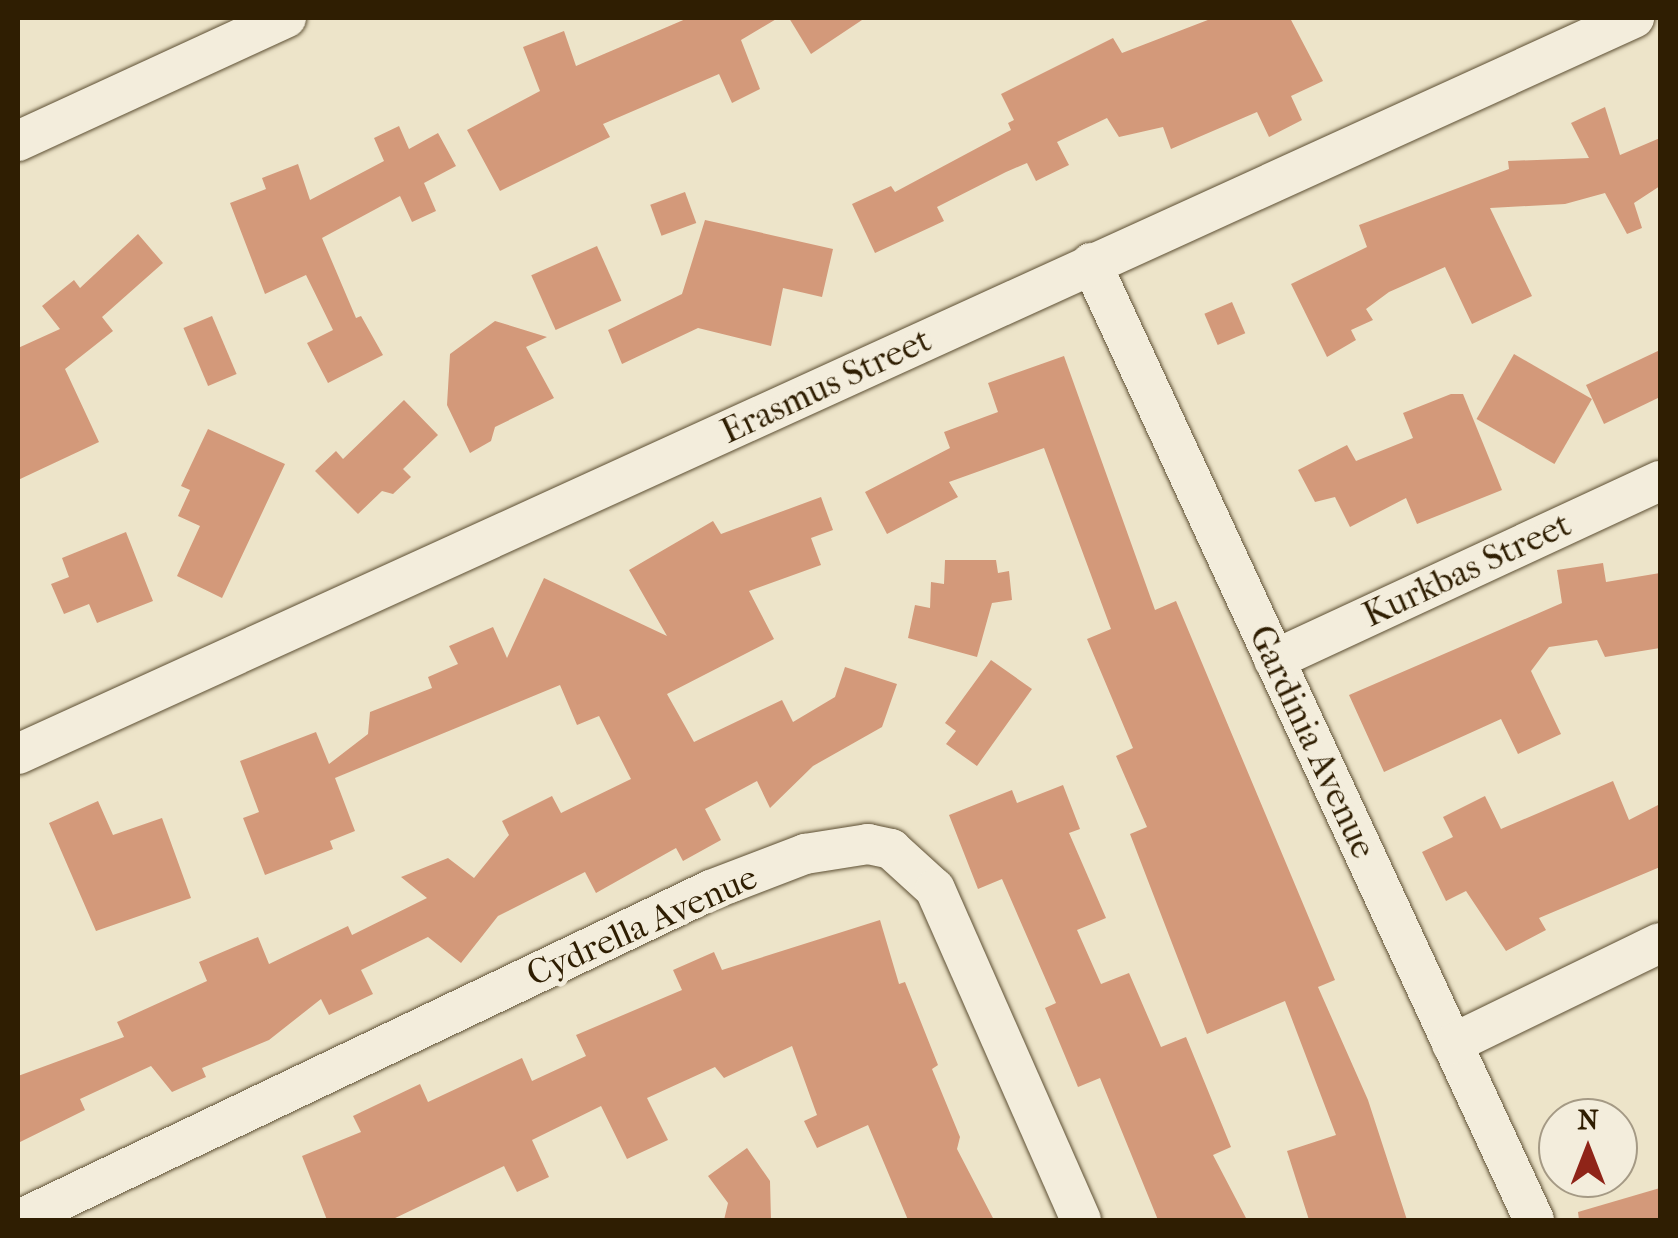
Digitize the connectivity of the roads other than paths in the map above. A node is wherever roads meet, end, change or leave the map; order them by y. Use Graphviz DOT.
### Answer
graph roads {
  1 [pos="286,18"];
  2 [pos="1634,18"];
  3 [pos="18,141"];
  4 [pos="1091,263"];
  5 [pos="1660,480"];
  6 [pos="1274,660"];
  7 [pos="18,754"];
  8 [pos="1660,943"];
  9 [pos="1452,1044"];
  10 [pos="20,1220"];
  11 [pos="1081,1220"];
  12 [pos="1534,1220"];
  1 -- 3 [label="street"];
  2 -- 4 [label="street, Erasmus Street"];
  4 -- 6 [label="street, Gardinia Avenue"];
  4 -- 7 [label="street, Erasmus Street"];
  5 -- 6 [label="street, Kurkbas Street"];
  6 -- 9 [label="street, Gardinia Avenue"];
  8 -- 9 [label="street"];
  9 -- 12 [label="street, Gardinia Avenue"];
  10 -- 11 [label="street, Cydrella Avenue"];
}
